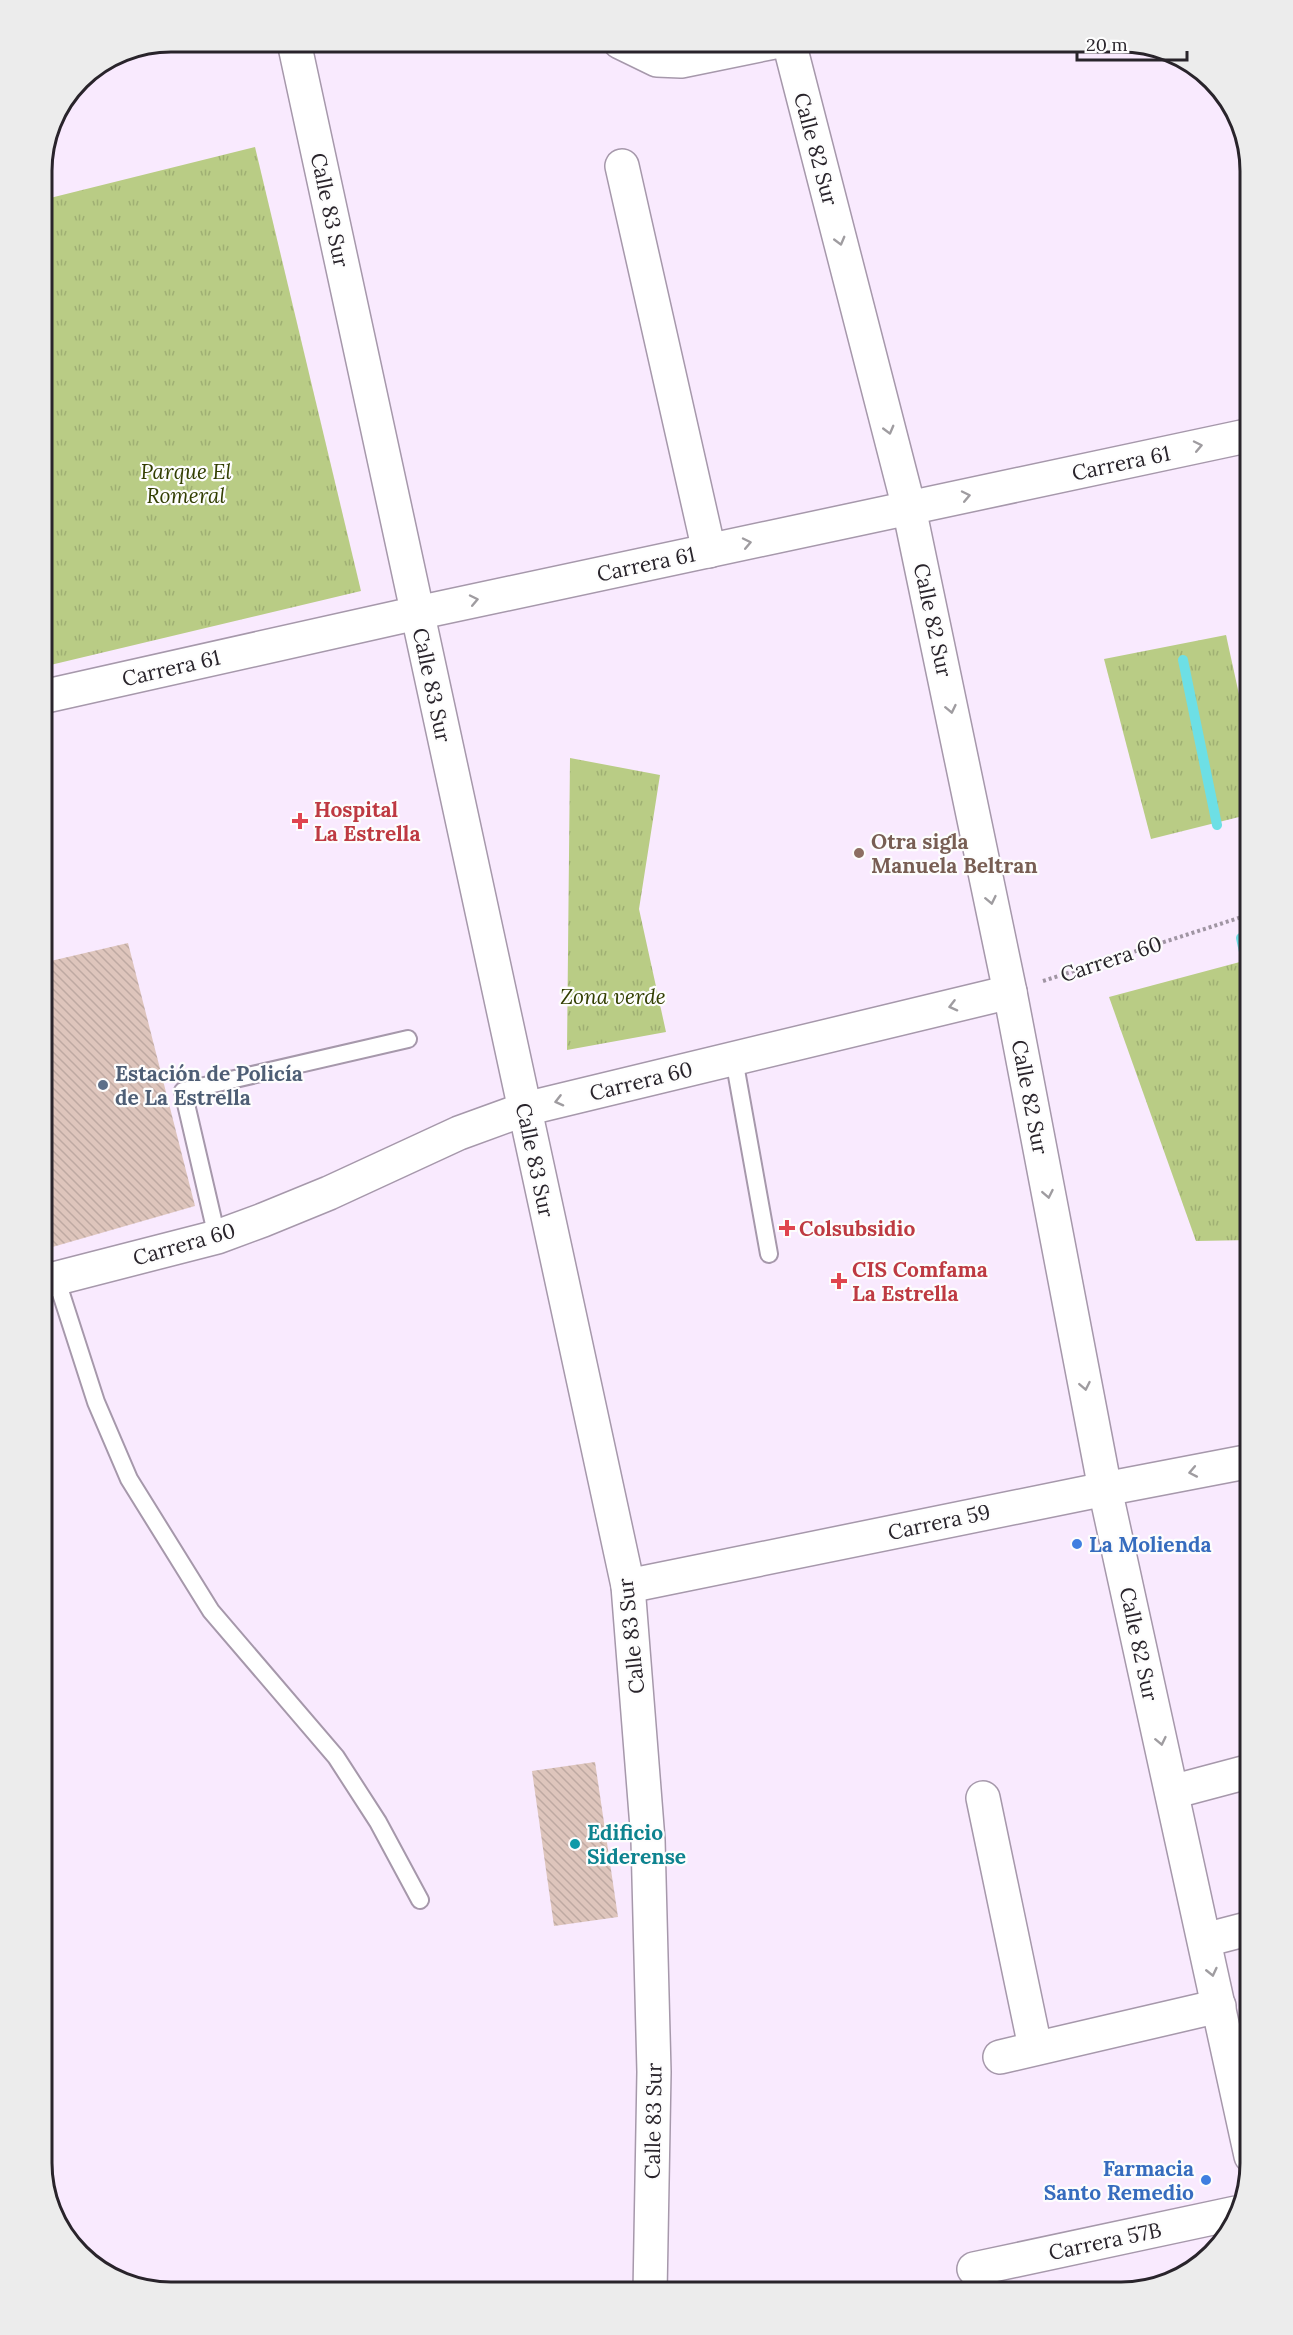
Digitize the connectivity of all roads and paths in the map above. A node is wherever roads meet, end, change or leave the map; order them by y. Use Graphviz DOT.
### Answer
graph roads {
  1 [pos="296,52"];
  2 [pos="642,52"];
  3 [pos="722,53"];
  4 [pos="792,53"];
  5 [pos="622,166"];
  6 [pos="1240,437"];
  7 [pos="909,508"];
  8 [pos="709,551"];
  9 [pos="417,613"];
  10 [pos="53,695"];
  11 [pos="1240,918"];
  12 [pos="1010,992"];
  13 [pos="408,1039"];
  14 [pos="734,1059"];
  15 [pos="525,1109"];
  16 [pos="217,1237"];
  17 [pos="769,1254"];
  18 [pos="52,1279"];
  19 [pos="52,1289"];
  20 [pos="1240,1463"];
  21 [pos="1105,1489"];
  22 [pos="628,1586"];
  23 [pos="1240,1774"];
  24 [pos="1172,1792"];
  25 [pos="983,1798"];
  26 [pos="420,1900"];
  27 [pos="1240,1931"];
  28 [pos="1205,1940"];
  29 [pos="1220,2006"];
  30 [pos="1035,2047"];
  31 [pos="1000,2057"];
  32 [pos="1240,2103"];
  33 [pos="1229,2215"];
  34 [pos="974,2269"];
  35 [pos="650,2282"];
  1 -- 9 [label="street, Calle 83 Sur"];
  2 -- 3 [label="street"];
  4 -- 7 [label="street, Calle 82 Sur, one-way"];
  5 -- 8 [label="street"];
  7 -- 6 [label="street, Carrera 61, one-way"];
  8 -- 7 [label="street, Carrera 61, one-way"];
  7 -- 12 [label="street, Calle 82 Sur, one-way"];
  9 -- 8 [label="street, Carrera 61, one-way"];
  9 -- 10 [label="street, Carrera 61"];
  9 -- 15 [label="street, Calle 83 Sur"];
  11 -- 12 [label="path, Carrera 60"];
  12 -- 14 [label="street, Carrera 60, one-way"];
  12 -- 21 [label="street, Calle 82 Sur, one-way"];
  13 -- 16 [label="lane"];
  14 -- 15 [label="street, Carrera 60, one-way"];
  14 -- 17 [label="lane"];
  15 -- 16 [label="street, Carrera 60"];
  15 -- 22 [label="street, Calle 83 Sur"];
  16 -- 18 [label="street, Carrera 60"];
  19 -- 26 [label="lane"];
  20 -- 21 [label="street, Carrera 59, one-way"];
  21 -- 22 [label="street, Carrera 59"];
  21 -- 24 [label="street, Calle 82 Sur, one-way"];
  22 -- 35 [label="street, Calle 83 Sur"];
  23 -- 24 [label="street"];
  24 -- 28 [label="street, Calle 82 Sur"];
  25 -- 30 [label="street"];
  27 -- 28 [label="street"];
  28 -- 29 [label="street, Calle 82 Sur, one-way"];
  29 -- 30 [label="street"];
  29 -- 32 [label="street, Calle 82 Sur"];
  30 -- 31 [label="street"];
  33 -- 34 [label="street, Carrera 57B"];
}
